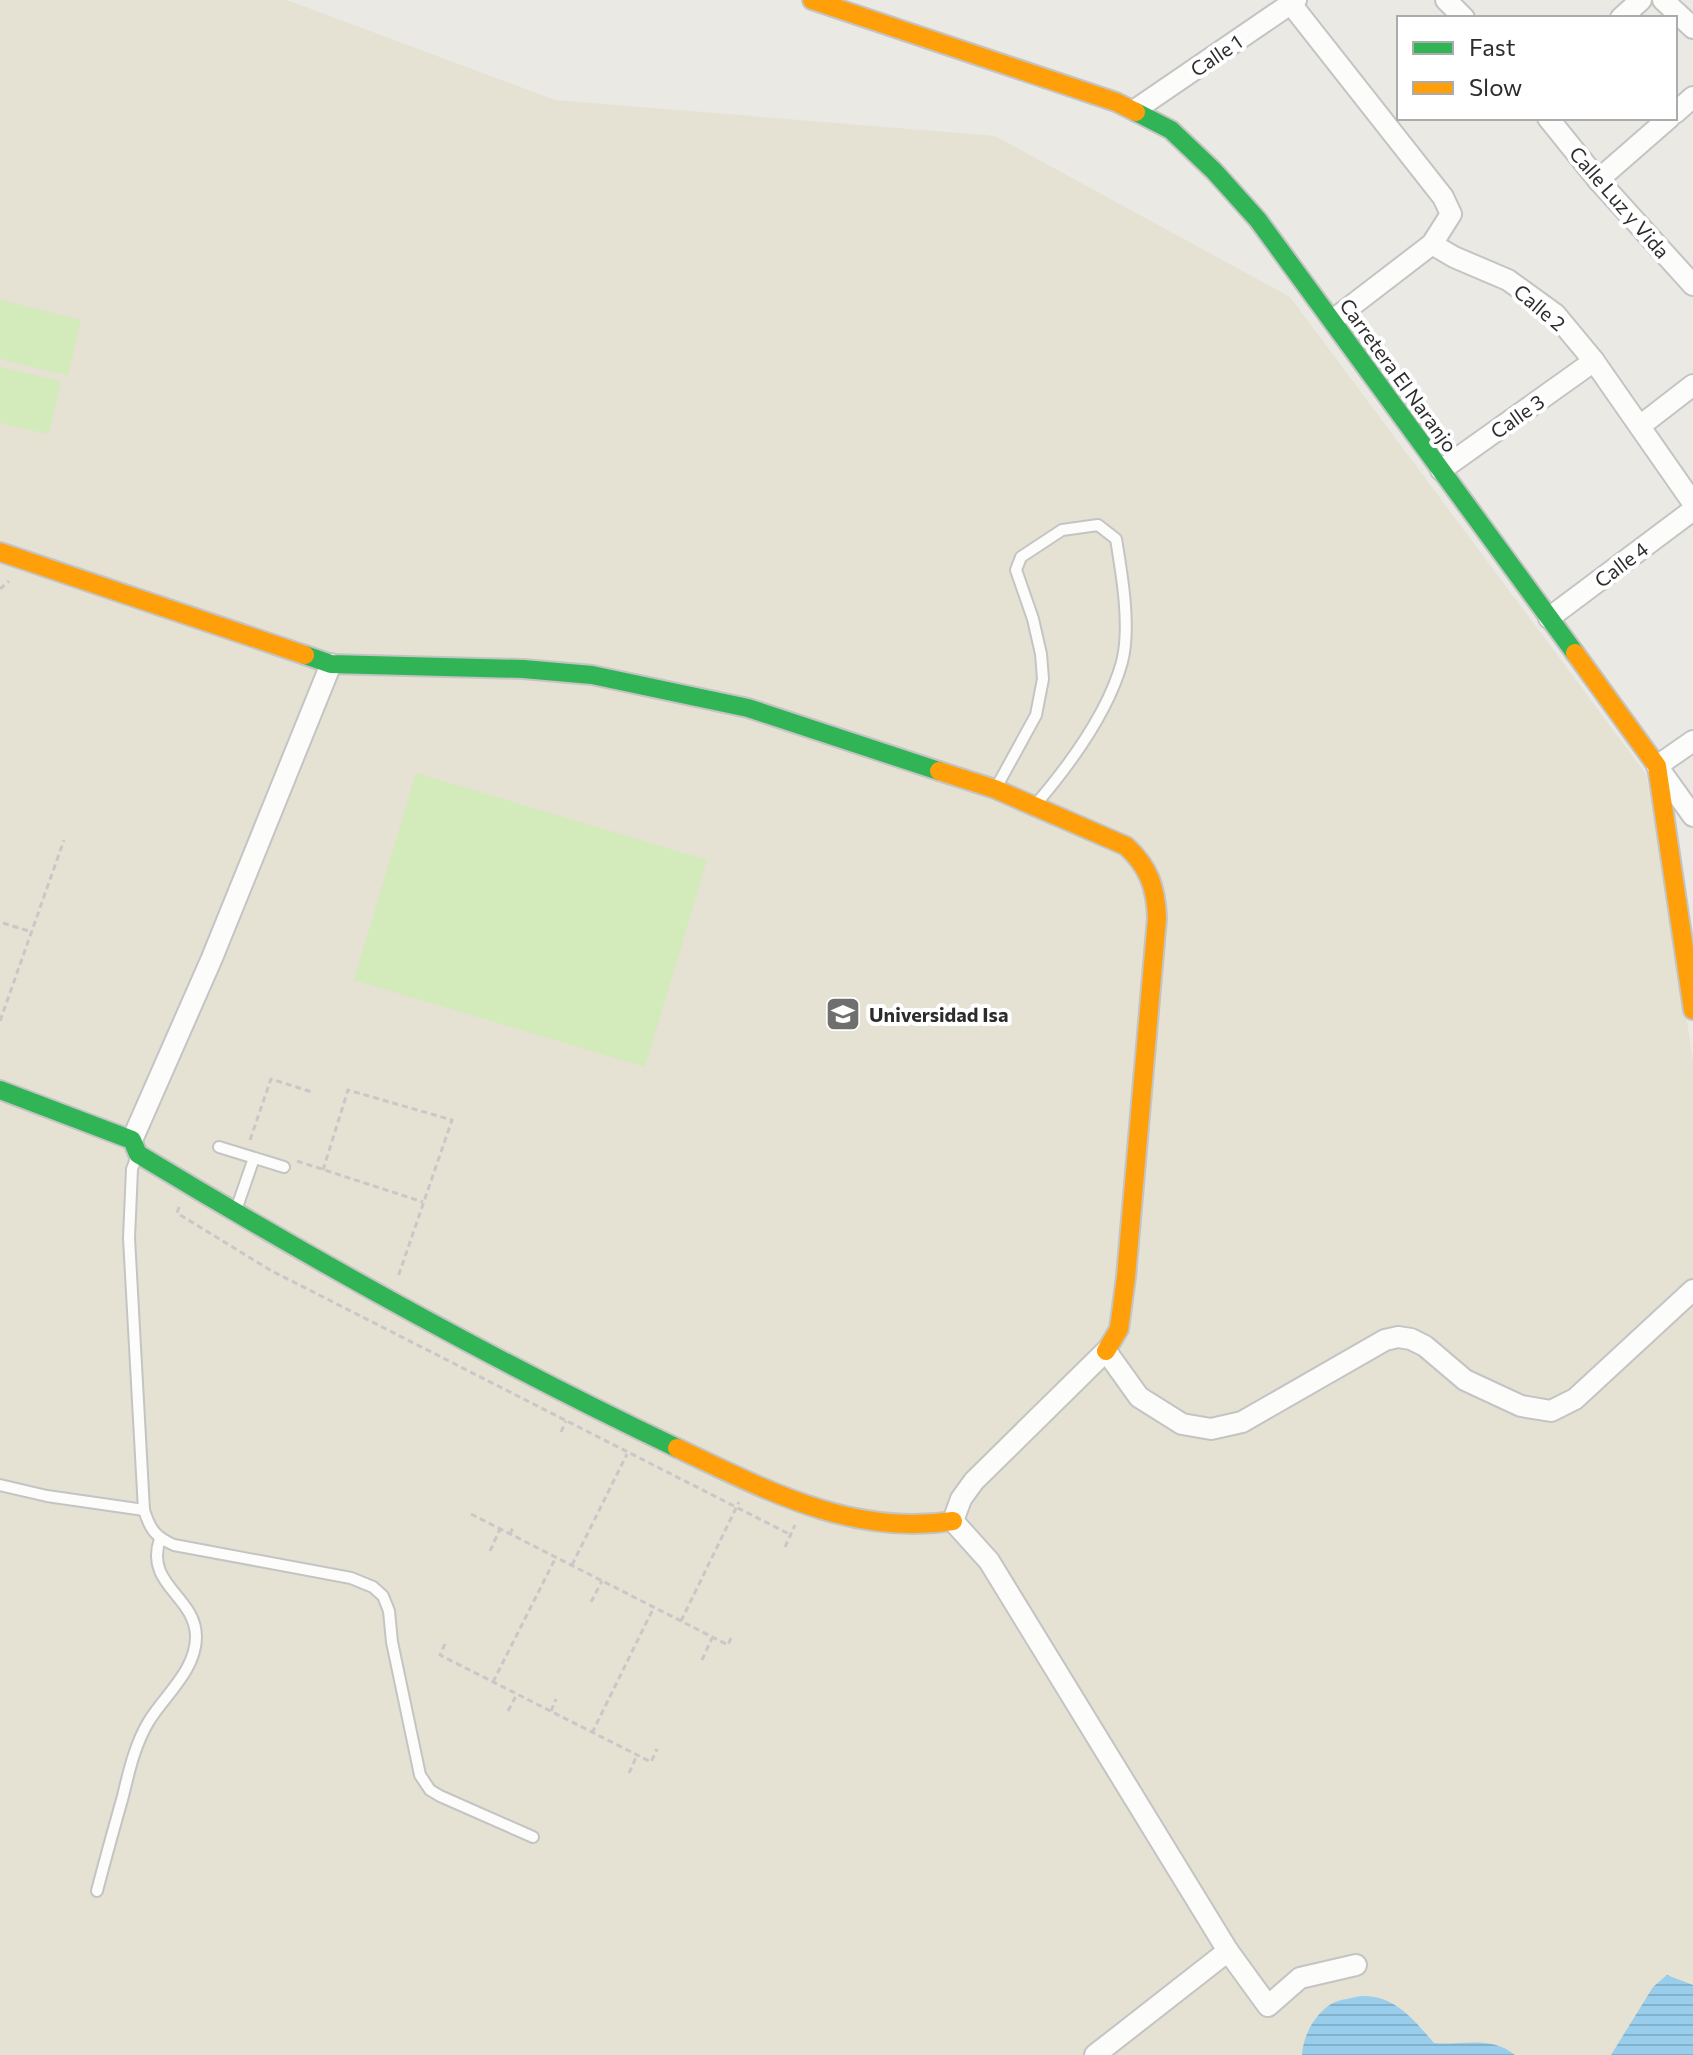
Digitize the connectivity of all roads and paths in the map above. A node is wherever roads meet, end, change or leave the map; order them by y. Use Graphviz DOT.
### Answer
graph roads {
  1 [pos="812,0"];
  2 [pos="1446,0"];
  3 [pos="1641,0"];
  4 [pos="1663,0"];
  5 [pos="1293,2"];
  6 [pos="1462,16"];
  7 [pos="1623,16"];
  8 [pos="1693,28"];
  9 [pos="1693,97"];
  10 [pos="1135,110"];
  11 [pos="1677,111"];
  12 [pos="1550,120"];
  13 [pos="1667,120"];
  14 [pos="1598,180"];
  15 [pos="1432,244"];
  16 [pos="1689,270"];
  17 [pos="1333,320"];
  18 [pos="1594,361"];
  19 [pos="1693,385"];
  20 [pos="1640,426"];
  21 [pos="1441,470"];
  22 [pos="1693,503"];
  23 [pos="1693,510"];
  24 [pos="0,552"];
  25 [pos="1549,618"];
  26 [pos="331,664"];
  27 [pos="1693,741"];
  28 [pos="1657,766"];
  29 [pos="995,789"];
  30 [pos="1036,805"];
  31 [pos="1693,816"];
  32 [pos="64,840"];
  33 [pos="3,923"];
  34 [pos="32,932"];
  35 [pos="1690,973"];
  36 [pos="1693,1010"];
  37 [pos="0,1021"];
  38 [pos="0,1090"];
  39 [pos="312,1092"];
  40 [pos="135,1147"];
  41 [pos="219,1147"];
  42 [pos="250,1156"];
  43 [pos="284,1167"];
  44 [pos="323,1170"];
  45 [pos="186,1183"];
  46 [pos="423,1202"];
  47 [pos="235,1212"];
  48 [pos="1693,1290"];
  49 [pos="390,1299"];
  50 [pos="1106,1351"];
  51 [pos="640,1430"];
  52 [pos="627,1454"];
  53 [pos="749,1481"];
  54 [pos="0,1485"];
  55 [pos="736,1508"];
  56 [pos="144,1510"];
  57 [pos="471,1514"];
  58 [pos="953,1521"];
  59 [pos="514,1525"];
  60 [pos="500,1529"];
  61 [pos="510,1534"];
  62 [pos="791,1535"];
  63 [pos="160,1539"];
  64 [pos="490,1551"];
  65 [pos="556,1557"];
  66 [pos="572,1565"];
  67 [pos="602,1581"];
  68 [pos="623,1583"];
  69 [pos="620,1590"];
  70 [pos="591,1602"];
  71 [pos="654,1607"];
  72 [pos="681,1621"];
  73 [pos="713,1637"];
  74 [pos="731,1638"];
  75 [pos="445,1644"];
  76 [pos="702,1660"];
  77 [pos="493,1682"];
  78 [pos="517,1694"];
  79 [pos="556,1699"];
  80 [pos="508,1711"];
  81 [pos="551,1711"];
  82 [pos="592,1733"];
  83 [pos="657,1749"];
  84 [pos="637,1755"];
  85 [pos="629,1773"];
  86 [pos="533,1837"];
  87 [pos="97,1891"];
  88 [pos="1228,1951"];
  89 [pos="1356,1965"];
  90 [pos="1095,2055"];
  1 -- 10 [label="street, Carretera El Naranjo"];
  2 -- 6 [label="street"];
  3 -- 7 [label="street"];
  4 -- 8 [label="street"];
  5 -- 10 [label="street, Calle 1"];
  5 -- 15 [label="street"];
  9 -- 11 [label="street"];
  10 -- 17 [label="street, Carretera El Naranjo"];
  12 -- 14 [label="street, Calle Luz y Vida"];
  13 -- 14 [label="street"];
  14 -- 16 [label="street, Calle Luz y Vida"];
  15 -- 17 [label="street"];
  15 -- 18 [label="street, Calle 2"];
  17 -- 21 [label="street, Carretera El Naranjo"];
  18 -- 20 [label="street, Calle 2"];
  18 -- 21 [label="street, Calle 3"];
  19 -- 20 [label="street"];
  20 -- 22 [label="street, Calle 2"];
  21 -- 25 [label="street, Carretera El Naranjo"];
  23 -- 25 [label="street, Calle 4"];
  24 -- 26 [label="street"];
  25 -- 28 [label="street, Carretera El Naranjo"];
  26 -- 29 [label="street"];
  26 -- 40 [label="street"];
  27 -- 28 [label="street"];
  28 -- 31 [label="street"];
  28 -- 35 [label="street, Carretera El Naranjo"];
  29 -- 30 [label="street"];
  29 -- 30 [label="lane"];
  30 -- 50 [label="street"];
  32 -- 34 [label="path"];
  33 -- 34 [label="path"];
  34 -- 37 [label="path"];
  35 -- 36 [label="street, Carretera El Naranjo"];
  38 -- 40 [label="street"];
  39 -- 42 [label="path"];
  40 -- 45 [label="street"];
  40 -- 56 [label="lane"];
  41 -- 42 [label="lane"];
  42 -- 43 [label="lane"];
  42 -- 47 [label="lane"];
  43 -- 44 [label="path"];
  44 -- 46 [label="path"];
  44 -- 46 [label="path"];
  45 -- 47 [label="street"];
  45 -- 52 [label="path"];
  46 -- 49 [label="path"];
  47 -- 49 [label="street"];
  48 -- 50 [label="street"];
  49 -- 51 [label="street"];
  50 -- 58 [label="street"];
  51 -- 52 [label="path"];
  51 -- 53 [label="street"];
  52 -- 55 [label="path"];
  52 -- 66 [label="path"];
  53 -- 55 [label="path"];
  53 -- 58 [label="street"];
  54 -- 56 [label="lane"];
  55 -- 62 [label="path"];
  55 -- 72 [label="path"];
  56 -- 63 [label="lane"];
  57 -- 60 [label="path"];
  58 -- 88 [label="street"];
  59 -- 61 [label="path"];
  60 -- 61 [label="path"];
  60 -- 64 [label="path"];
  61 -- 65 [label="path"];
  63 -- 86 [label="lane"];
  63 -- 87 [label="lane"];
  65 -- 66 [label="path"];
  65 -- 77 [label="path"];
  66 -- 67 [label="path"];
  67 -- 69 [label="path"];
  67 -- 70 [label="path"];
  68 -- 69 [label="path"];
  69 -- 71 [label="path"];
  71 -- 72 [label="path"];
  71 -- 82 [label="path"];
  72 -- 73 [label="path"];
  73 -- 74 [label="path"];
  73 -- 76 [label="path"];
  75 -- 77 [label="path"];
  77 -- 78 [label="path"];
  78 -- 80 [label="path"];
  78 -- 81 [label="path"];
  79 -- 81 [label="path"];
  81 -- 82 [label="path"];
  82 -- 84 [label="path"];
  83 -- 84 [label="path"];
  84 -- 85 [label="path"];
  88 -- 89 [label="street"];
  88 -- 90 [label="street"];
}
